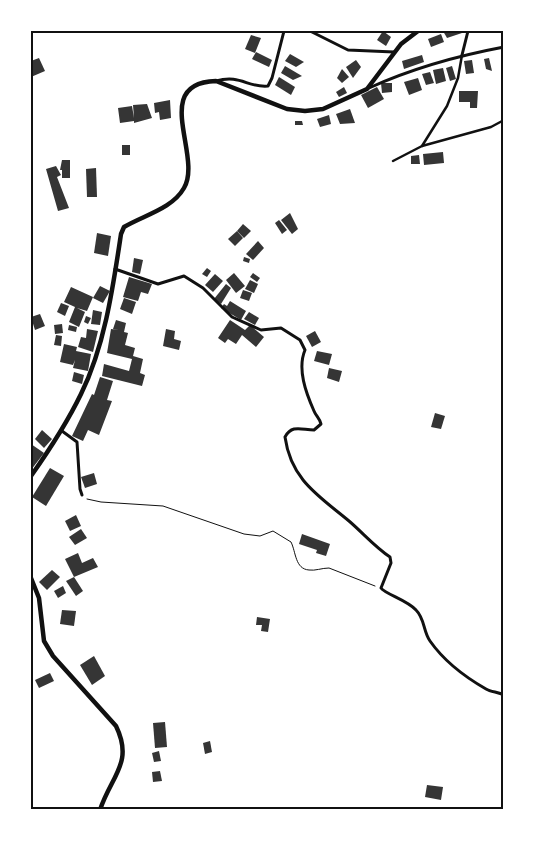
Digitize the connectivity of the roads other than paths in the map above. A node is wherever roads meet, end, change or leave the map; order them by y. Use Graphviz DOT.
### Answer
graph roads {
  1 [pos="284,31"];
  2 [pos="310,31"];
  3 [pos="418,31"];
  4 [pos="468,31"];
  5 [pos="504,47"];
  6 [pos="394,52"];
  7 [pos="462,55"];
  8 [pos="216,81"];
  9 [pos="367,89"];
  10 [pos="504,120"];
  11 [pos="422,146"];
  12 [pos="393,161"];
  13 [pos="116,269"];
  14 [pos="62,431"];
  15 [pos="31,476"];
  16 [pos="82,495"];
  17 [pos="31,578"];
  18 [pos="504,695"];
  19 [pos="100,810"];
  1 -- 8 [label="street"];
  2 -- 6 [label="street"];
  3 -- 6 [label="main road"];
  4 -- 7 [label="street"];
  5 -- 7 [label="street"];
  6 -- 9 [label="main road"];
  7 -- 9 [label="street"];
  7 -- 11 [label="street"];
  8 -- 9 [label="main road"];
  8 -- 13 [label="main road"];
  10 -- 11 [label="street"];
  11 -- 12 [label="street"];
  13 -- 14 [label="main road"];
  13 -- 18 [label="street"];
  14 -- 15 [label="main road"];
  14 -- 16 [label="street"];
  17 -- 19 [label="main road"];
}
